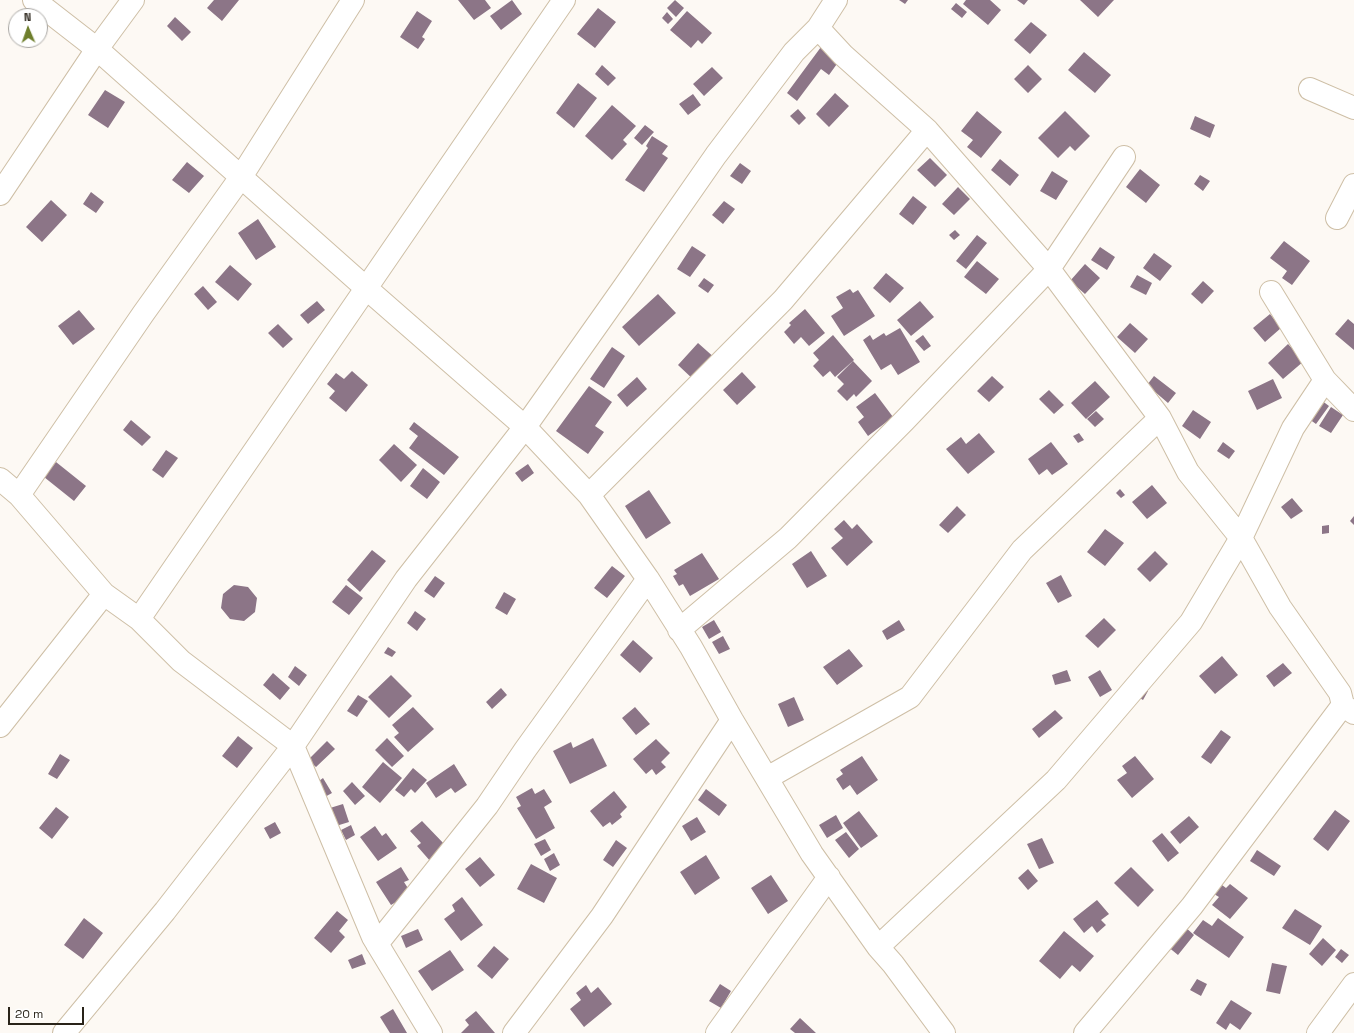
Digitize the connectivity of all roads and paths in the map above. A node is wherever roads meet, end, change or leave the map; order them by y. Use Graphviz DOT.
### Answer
graph roads {
  1 [pos="34,0"];
  2 [pos="133,0"];
  3 [pos="353,0"];
  4 [pos="564,0"];
  5 [pos="836,0"];
  6 [pos="818,28"];
  7 [pos="97,49"];
  8 [pos="1310,89"];
  9 [pos="1354,108"];
  10 [pos="927,130"];
  11 [pos="1124,157"];
  12 [pos="241,177"];
  13 [pos="1354,185"];
  14 [pos="0,194"];
  15 [pos="1337,218"];
  16 [pos="1049,269"];
  17 [pos="366,288"];
  18 [pos="1272,292"];
  19 [pos="1325,380"];
  20 [pos="1354,410"];
  21 [pos="1160,418"];
  22 [pos="525,427"];
  23 [pos="0,479"];
  24 [pos="19,495"];
  25 [pos="589,495"];
  26 [pos="1241,538"];
  27 [pos="648,579"];
  28 [pos="104,594"];
  29 [pos="139,619"];
  30 [pos="679,630"];
  31 [pos="1349,709"];
  32 [pos="732,720"];
  33 [pos="0,726"];
  34 [pos="293,746"];
  35 [pos="767,778"];
  36 [pos="829,877"];
  37 [pos="377,944"];
  38 [pos="878,947"];
  39 [pos="1354,984"];
  40 [pos="939,1031"];
  41 [pos="64,1033"];
  42 [pos="431,1033"];
  43 [pos="514,1033"];
  44 [pos="717,1033"];
  45 [pos="1085,1033"];
  46 [pos="1318,1033"];
  1 -- 7 [label="street"];
  2 -- 7 [label="street"];
  3 -- 12 [label="street"];
  4 -- 17 [label="street"];
  5 -- 6 [label="street"];
  6 -- 10 [label="street"];
  6 -- 22 [label="street"];
  7 -- 12 [label="street"];
  7 -- 14 [label="street"];
  8 -- 9 [label="street"];
  10 -- 16 [label="street"];
  10 -- 25 [label="street"];
  11 -- 16 [label="street"];
  12 -- 17 [label="street"];
  12 -- 24 [label="street"];
  13 -- 15 [label="street"];
  16 -- 21 [label="street"];
  16 -- 30 [label="street"];
  17 -- 22 [label="street"];
  17 -- 29 [label="street"];
  18 -- 19 [label="street"];
  19 -- 20 [label="street"];
  19 -- 26 [label="street"];
  21 -- 26 [label="street"];
  21 -- 35 [label="street"];
  22 -- 25 [label="street"];
  22 -- 34 [label="street"];
  23 -- 24 [label="street"];
  24 -- 28 [label="street"];
  25 -- 27 [label="street"];
  26 -- 31 [label="street"];
  26 -- 38 [label="street"];
  27 -- 30 [label="street"];
  27 -- 37 [label="street"];
  28 -- 29 [label="street"];
  28 -- 33 [label="street"];
  29 -- 34 [label="street"];
  30 -- 32 [label="street"];
  31 -- 45 [label="street"];
  32 -- 35 [label="street"];
  32 -- 43 [label="street"];
  34 -- 37 [label="street"];
  34 -- 41 [label="street"];
  35 -- 36 [label="street"];
  36 -- 38 [label="street"];
  36 -- 44 [label="street"];
  37 -- 42 [label="street"];
  38 -- 40 [label="street"];
  39 -- 46 [label="street"];
}
